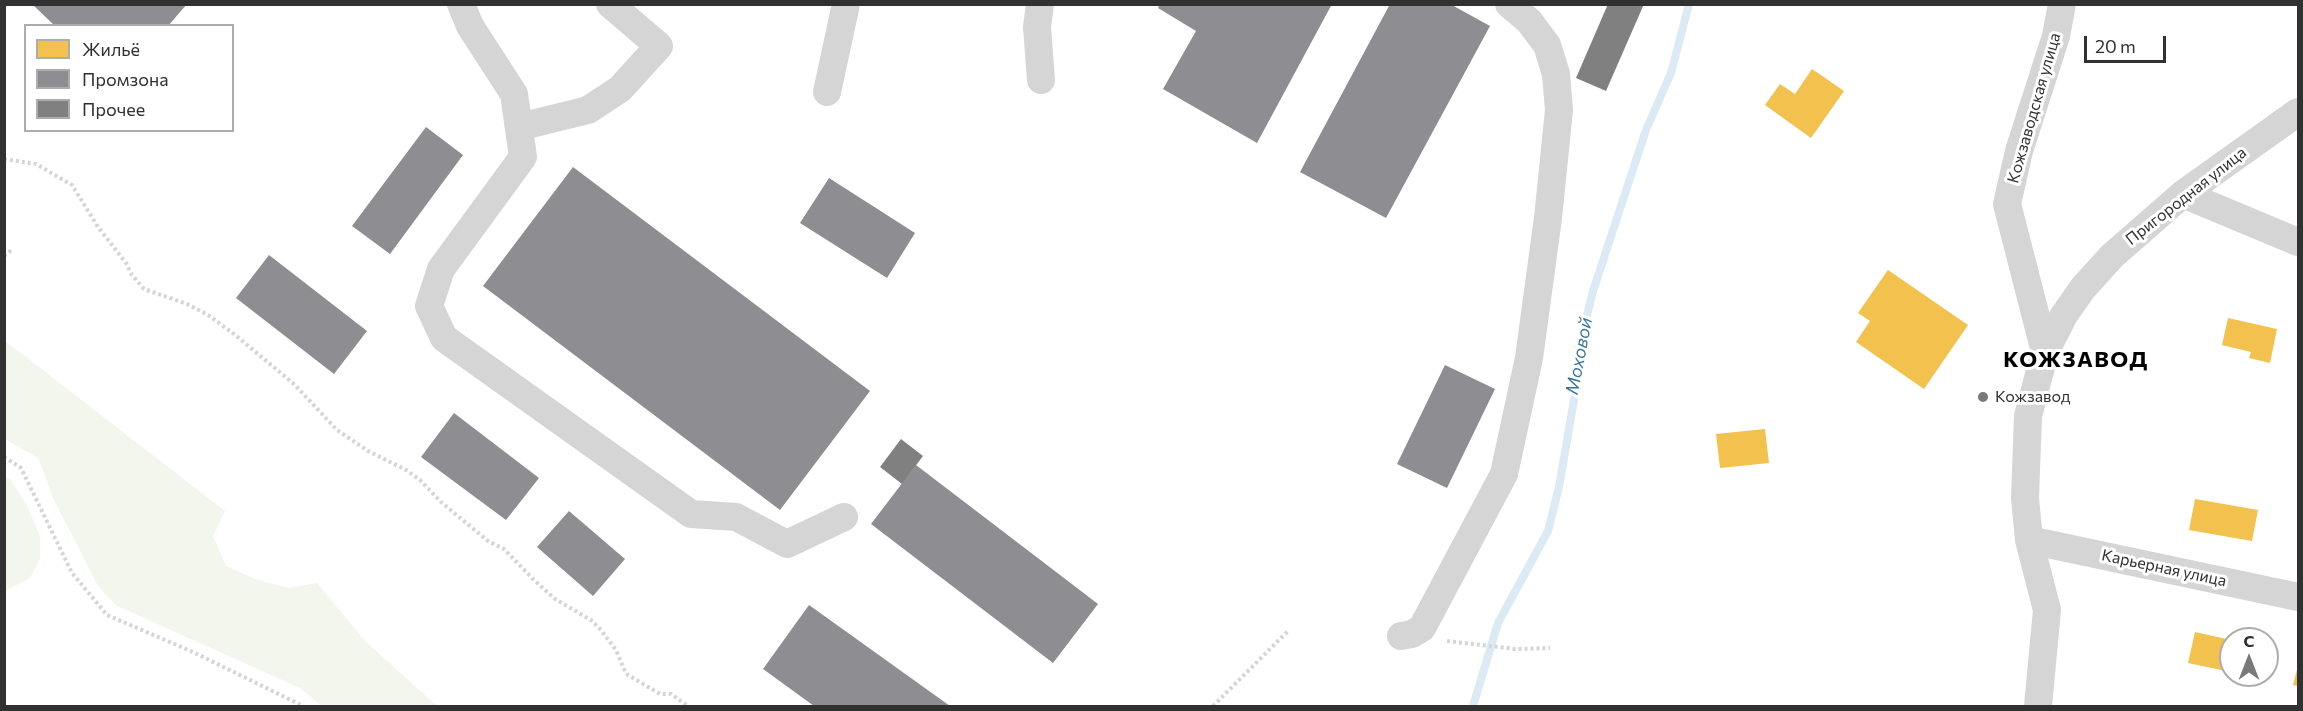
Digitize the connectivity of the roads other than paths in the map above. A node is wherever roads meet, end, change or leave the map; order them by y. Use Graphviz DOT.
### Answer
graph roads {
  1 [pos="461,4"];
  2 [pos="610,4"];
  3 [pos="846,4"];
  4 [pos="1040,4"];
  5 [pos="1509,4"];
  6 [pos="2062,4"];
  7 [pos="1041,80"];
  8 [pos="827,92"];
  9 [pos="2298,112"];
  10 [pos="519,127"];
  11 [pos="2183,194"];
  12 [pos="2298,242"];
  13 [pos="2045,351"];
  14 [pos="844,517"];
  15 [pos="2030,540"];
  16 [pos="2298,597"];
  17 [pos="1401,636"];
  18 [pos="2038,706"];
  1 -- 10 [label="street"];
  2 -- 10 [label="street"];
  3 -- 8 [label="street"];
  4 -- 7 [label="street"];
  5 -- 17 [label="street"];
  6 -- 13 [label="street, Кожзаводская улица"];
  9 -- 11 [label="street, Пригородная улица"];
  10 -- 14 [label="street"];
  11 -- 12 [label="street"];
  11 -- 13 [label="street, Пригородная улица"];
  13 -- 15 [label="street, Пригородная улица"];
  15 -- 16 [label="street, Карьерная улица"];
  15 -- 18 [label="street, Пригородная улица"];
}
